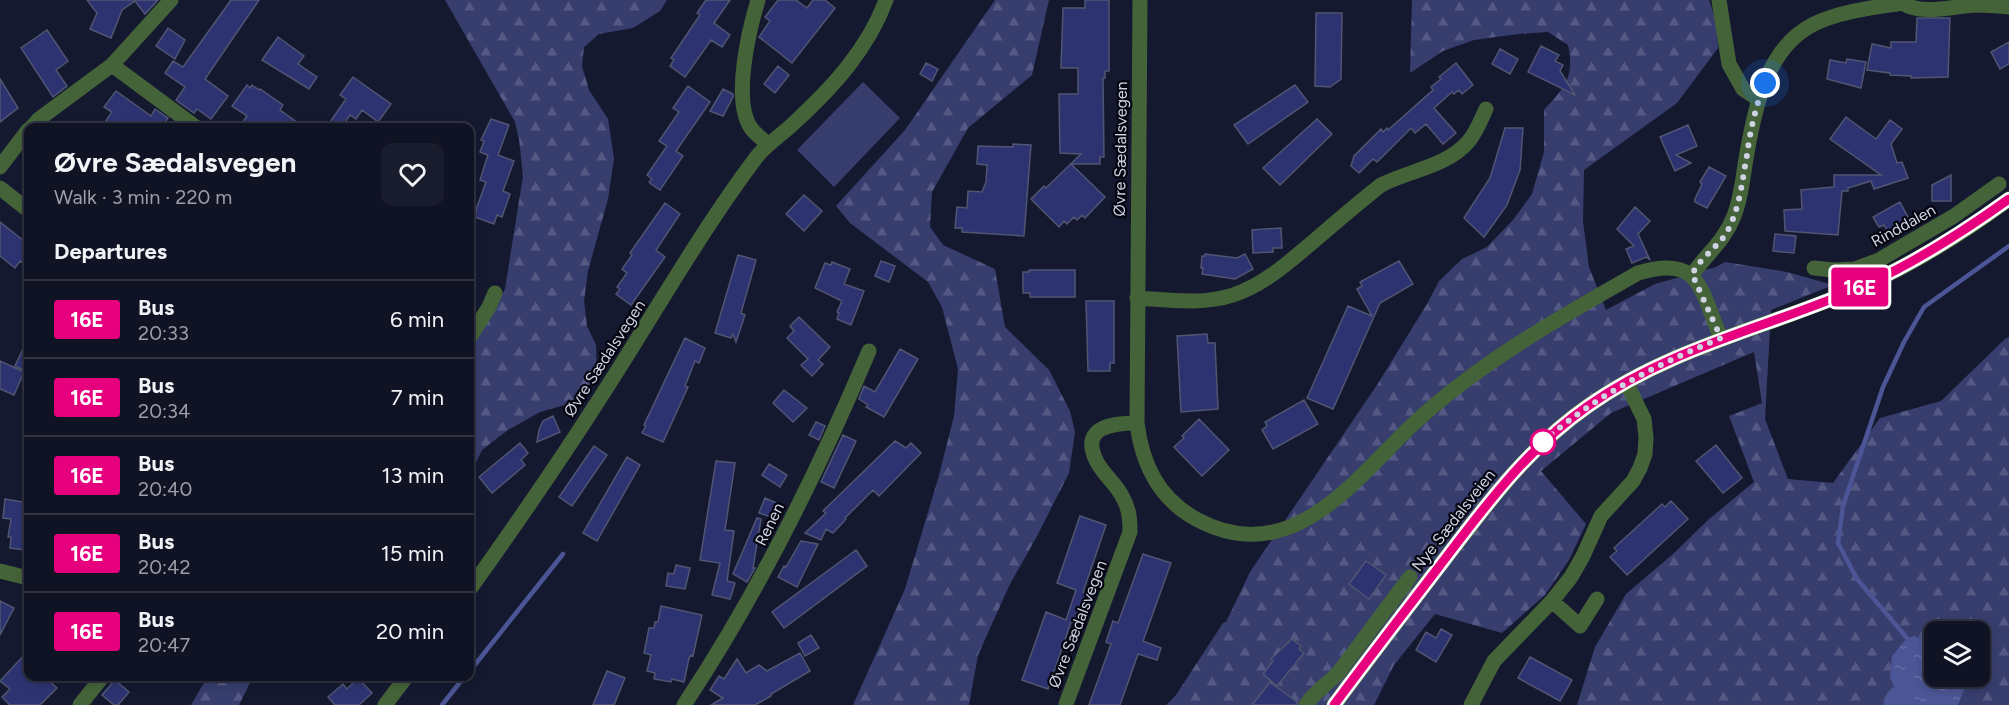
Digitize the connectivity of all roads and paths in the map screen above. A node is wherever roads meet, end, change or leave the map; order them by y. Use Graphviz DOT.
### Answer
graph roads {
  1 [pos="171,0"];
  2 [pos="758,0"];
  3 [pos="886,0"];
  4 [pos="1140,0"];
  5 [pos="1719,0"];
  6 [pos="1904,2"];
  7 [pos="2009,7"];
  8 [pos="112,65"];
  9 [pos="1758,99"];
  10 [pos="1486,109"];
  11 [pos="35,123"];
  12 [pos="189,123"];
  13 [pos="24,137"];
  14 [pos="768,145"];
  15 [pos="0,167"];
  16 [pos="1999,184"];
  17 [pos="0,188"];
  18 [pos="2009,199"];
  19 [pos="24,207"];
  20 [pos="1814,268"];
  21 [pos="1692,274"];
  22 [pos="495,293"];
  23 [pos="1137,298"];
  24 [pos="474,330"];
  25 [pos="1721,338"];
  26 [pos="869,351"];
  27 [pos="1626,382"];
  28 [pos="1137,423"];
  29 [pos="0,571"];
  30 [pos="24,577"];
  31 [pos="1410,577"];
  32 [pos="474,583"];
  33 [pos="1597,599"];
  34 [pos="1552,601"];
  35 [pos="99,681"];
  36 [pos="403,681"];
  37 [pos="1066,704"];
  38 [pos="80,705"];
  39 [pos="385,705"];
  40 [pos="684,705"];
  41 [pos="1306,705"];
  42 [pos="1334,705"];
  43 [pos="1471,705"];
  1 -- 8 [label="street"];
  2 -- 14 [label="street"];
  3 -- 14 [label="street, Øvre Sædalsvegen"];
  4 -- 23 [label="street, Øvre Sædalsvegen"];
  5 -- 9 [label="street"];
  6 -- 7 [label="street"];
  6 -- 9 [label="street"];
  8 -- 11 [label="street"];
  8 -- 12 [label="street"];
  9 -- 21 [label="street"];
  10 -- 23 [label="street"];
  13 -- 15 [label="street"];
  14 -- 32 [label="street, Øvre Sædalsvegen"];
  16 -- 20 [label="street, Rinddalen"];
  17 -- 19 [label="street"];
  18 -- 25 [label="main road, Nye Sædalsveien"];
  21 -- 25 [label="street"];
  21 -- 28 [label="street, Øvre Sædalsvegen"];
  22 -- 24 [label="street"];
  23 -- 28 [label="street, Øvre Sædalsvegen"];
  25 -- 27 [label="main road, Nye Sædalsveien"];
  26 -- 40 [label="street, Renen"];
  27 -- 34 [label="street"];
  27 -- 42 [label="main road, Nye Sædalsveien"];
  28 -- 37 [label="street, Øvre Sædalsvegen"];
  29 -- 30 [label="street"];
  31 -- 41 [label="street, Nye Sædalsveien"];
  33 -- 34 [label="street"];
  34 -- 43 [label="street"];
  35 -- 38 [label="street"];
  36 -- 39 [label="street"];
}
